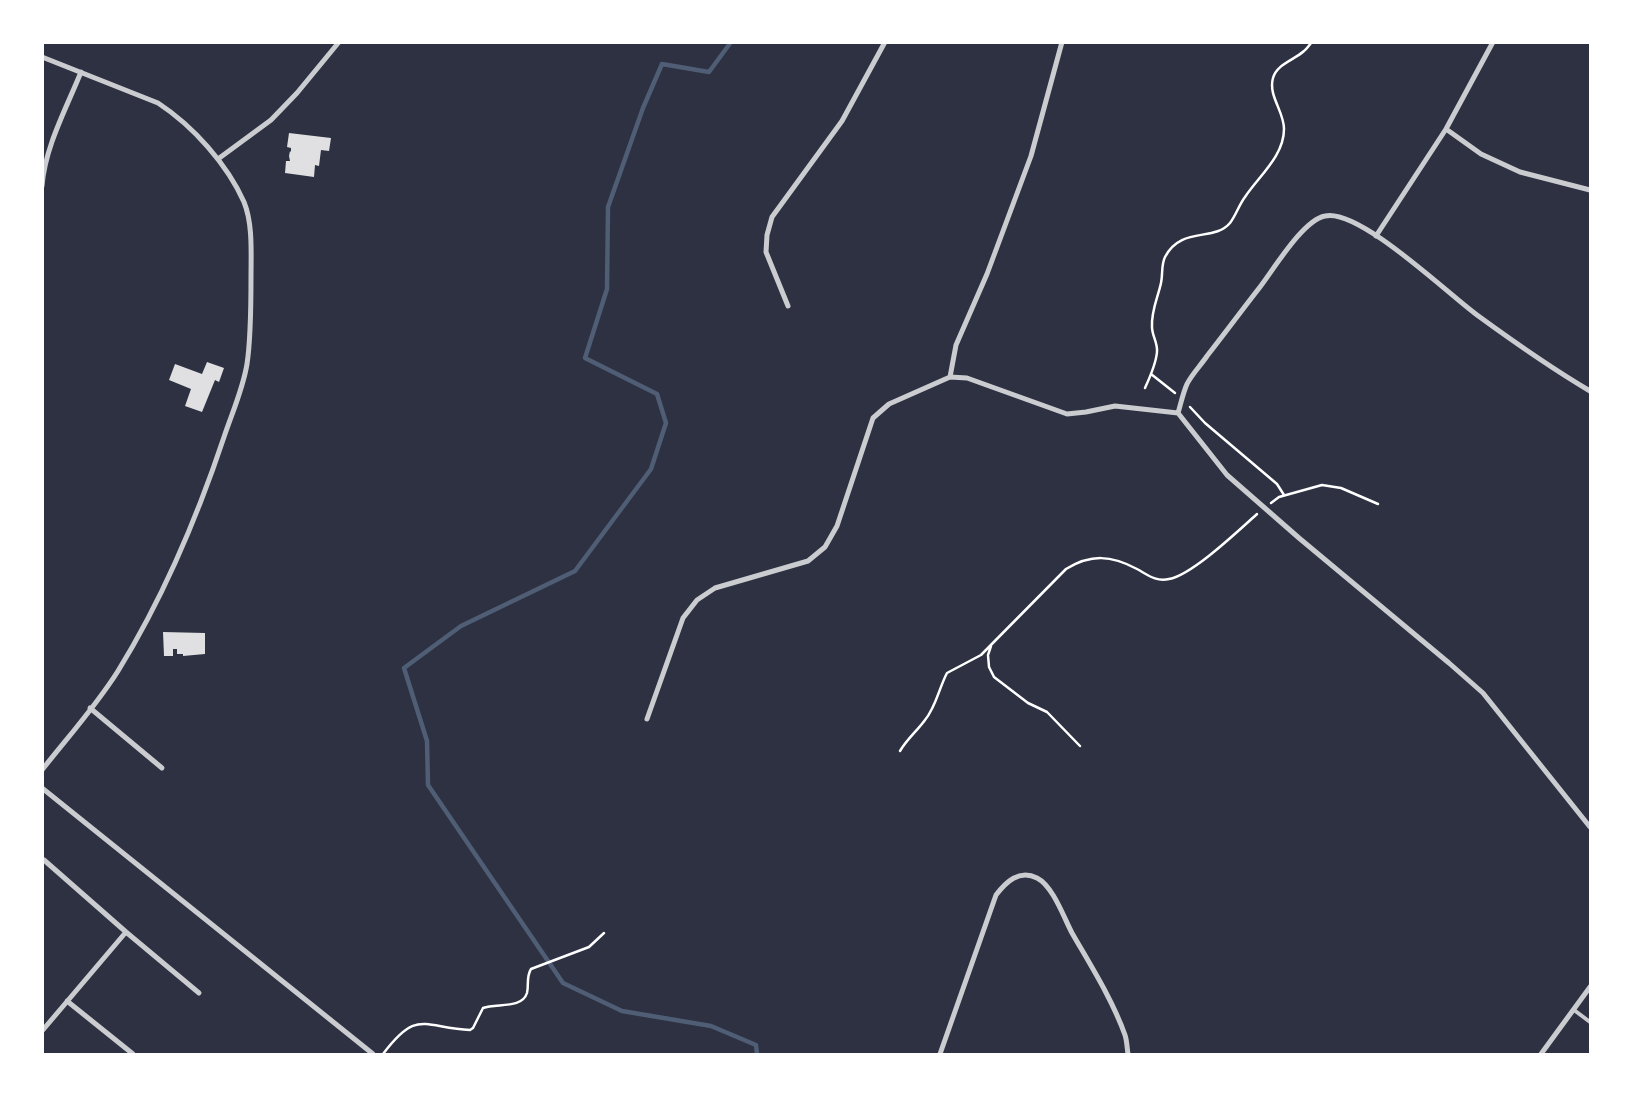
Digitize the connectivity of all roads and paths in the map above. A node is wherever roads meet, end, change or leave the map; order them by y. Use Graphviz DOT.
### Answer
graph roads {
  1 [pos="339,42"];
  2 [pos="886,42"];
  3 [pos="1062,42"];
  4 [pos="1312,42"];
  5 [pos="1493,42"];
  6 [pos="42,57"];
  7 [pos="81,72"];
  8 [pos="1446,129"];
  9 [pos="218,159"];
  10 [pos="42,186"];
  11 [pos="1590,190"];
  12 [pos="1376,236"];
  13 [pos="788,306"];
  14 [pos="1151,374"];
  15 [pos="950,377"];
  16 [pos="1145,388"];
  17 [pos="1590,390"];
  18 [pos="1182,400"];
  19 [pos="1178,412"];
  20 [pos="1285,496"];
  21 [pos="1378,504"];
  22 [pos="1265,508"];
  23 [pos="991,644"];
  24 [pos="90,708"];
  25 [pos="648,719"];
  26 [pos="1080,746"];
  27 [pos="900,751"];
  28 [pos="162,768"];
  29 [pos="42,770"];
  30 [pos="42,788"];
  31 [pos="1590,827"];
  32 [pos="44,860"];
  33 [pos="126,932"];
  34 [pos="604,933"];
  35 [pos="1590,988"];
  36 [pos="199,993"];
  37 [pos="67,1002"];
  38 [pos="1574,1010"];
  39 [pos="1590,1022"];
  40 [pos="42,1031"];
  41 [pos="371,1053"];
  42 [pos="133,1054"];
  43 [pos="383,1054"];
  44 [pos="940,1054"];
  45 [pos="1128,1054"];
  46 [pos="1541,1054"];
  1 -- 9 [label="street"];
  2 -- 13 [label="street"];
  3 -- 15 [label="street"];
  4 -- 14 [label="path"];
  5 -- 8 [label="street"];
  6 -- 7 [label="street"];
  7 -- 9 [label="street"];
  7 -- 10 [label="street"];
  8 -- 11 [label="street"];
  8 -- 12 [label="street"];
  9 -- 24 [label="street"];
  12 -- 17 [label="street"];
  12 -- 18 [label="street"];
  14 -- 16 [label="path"];
  14 -- 18 [label="path"];
  15 -- 19 [label="street"];
  15 -- 25 [label="street"];
  18 -- 19 [label="street"];
  18 -- 20 [label="path"];
  19 -- 22 [label="street"];
  20 -- 21 [label="path"];
  20 -- 22 [label="path"];
  22 -- 23 [label="path"];
  22 -- 31 [label="street"];
  23 -- 26 [label="path"];
  23 -- 27 [label="path"];
  24 -- 28 [label="street"];
  24 -- 29 [label="street"];
  30 -- 41 [label="street"];
  32 -- 33 [label="street"];
  33 -- 36 [label="street"];
  33 -- 37 [label="street"];
  34 -- 43 [label="path"];
  35 -- 38 [label="street"];
  37 -- 40 [label="street"];
  37 -- 42 [label="street"];
  38 -- 39 [label="lane"];
  38 -- 46 [label="street"];
  44 -- 45 [label="street"];
}
